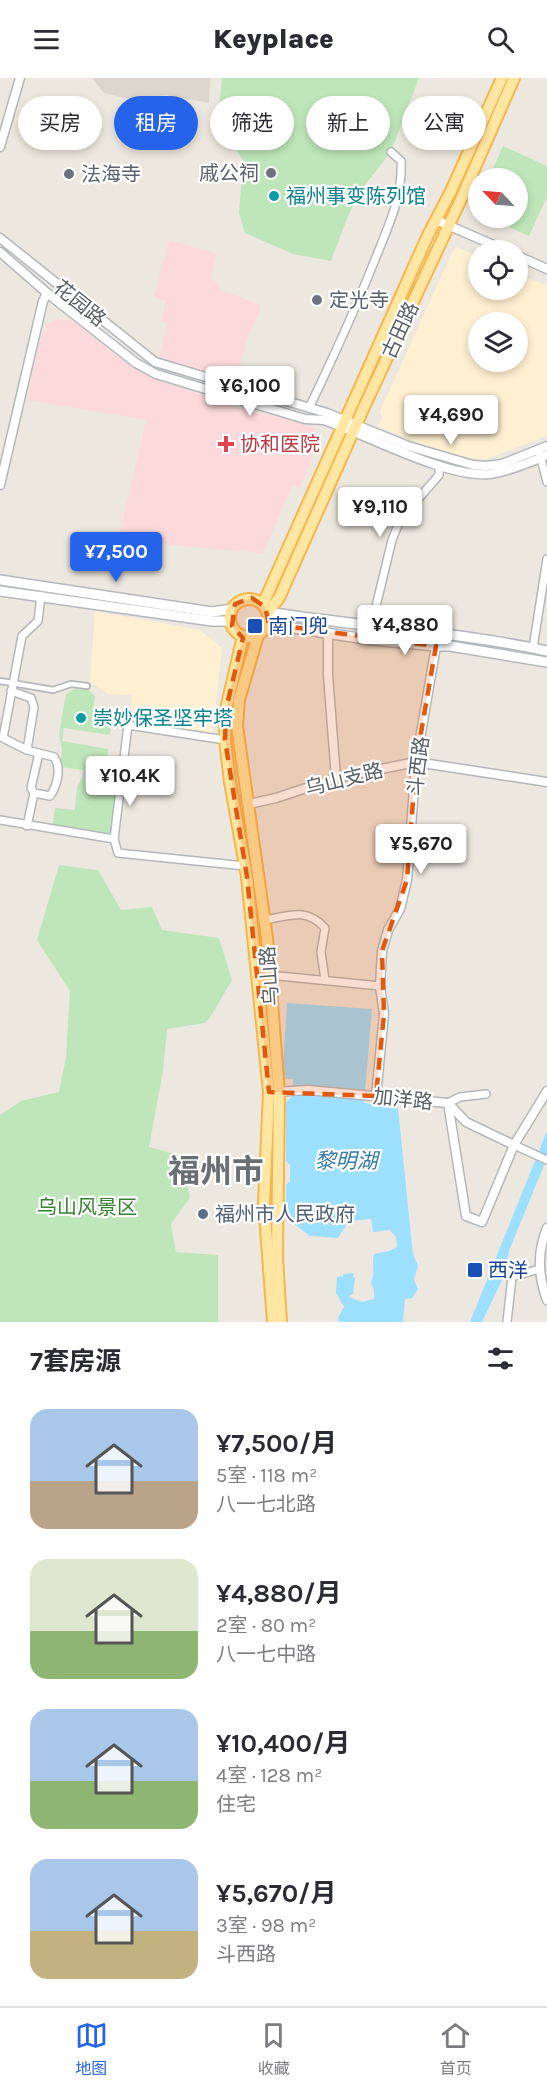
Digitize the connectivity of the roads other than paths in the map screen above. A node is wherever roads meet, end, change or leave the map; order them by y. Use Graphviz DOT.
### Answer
graph roads {
  1 [pos="20,78"];
  2 [pos="502,78"];
  3 [pos="514,78"];
  4 [pos="0,147"];
  5 [pos="391,152"];
  6 [pos="436,220"];
  7 [pos="448,225"];
  8 [pos="0,238"];
  9 [pos="482,240"];
  10 [pos="0,252"];
  11 [pos="528,260"];
  12 [pos="547,269"];
  13 [pos="47,293"];
  14 [pos="309,408"];
  15 [pos="343,423"];
  16 [pos="355,428"];
  17 [pos="543,452"];
  18 [pos="439,465"];
  19 [pos="547,482"];
  20 [pos="0,485"];
  21 [pos="547,559"];
  22 [pos="0,580"];
  23 [pos="0,591"];
  24 [pos="41,596"];
  25 [pos="265,608"];
  26 [pos="232,609"];
  27 [pos="230,621"];
  28 [pos="267,624"];
  29 [pos="372,627"];
  30 [pos="328,634"];
  31 [pos="258,635"];
  32 [pos="243,636"];
  33 [pos="436,646"];
  34 [pos="533,648"];
  35 [pos="547,651"];
  36 [pos="547,662"];
  37 [pos="0,681"];
  38 [pos="87,686"];
  39 [pos="12,687"];
  40 [pos="225,740"];
  41 [pos="27,750"];
  42 [pos="39,753"];
  43 [pos="416,762"];
  44 [pos="336,778"];
  45 [pos="547,782"];
  46 [pos="34,793"];
  47 [pos="249,804"];
  48 [pos="0,820"];
  49 [pos="27,826"];
  50 [pos="114,839"];
  51 [pos="245,866"];
  52 [pos="264,920"];
  53 [pos="268,975"];
  54 [pos="325,980"];
  55 [pos="380,986"];
  56 [pos="547,1091"];
  57 [pos="274,1092"];
  58 [pos="486,1094"];
  59 [pos="376,1096"];
  60 [pos="448,1103"];
  61 [pos="514,1145"];
  62 [pos="547,1160"];
  63 [pos="547,1228"];
  64 [pos="539,1269"];
  65 [pos="547,1300"];
  66 [pos="273,1322"];
  67 [pos="281,1322"];
  68 [pos="507,1322"];
  1 -- 4 [label="street"];
  2 -- 6 [label="main road, 古田路"];
  3 -- 7 [label="main road, 古田路"];
  5 -- 14 [label="street"];
  6 -- 7 [label="street"];
  6 -- 15 [label="main road, 古田路"];
  7 -- 9 [label="street"];
  7 -- 16 [label="main road, 古田路"];
  8 -- 14 [label="street, 花园路"];
  10 -- 13 [label="street, 花园路"];
  11 -- 12 [label="street"];
  13 -- 15 [label="street, 花园路"];
  13 -- 20 [label="street"];
  14 -- 15 [label="street, 花园路"];
  15 -- 16 [label="street"];
  15 -- 25 [label="main road, 古田路"];
  16 -- 17 [label="street"];
  16 -- 18 [label="street"];
  16 -- 25 [label="main road, 古田路"];
  17 -- 18 [label="street"];
  17 -- 19 [label="street"];
  18 -- 29 [label="street"];
  21 -- 34 [label="street"];
  22 -- 26 [label="main road"];
  23 -- 24 [label="main road"];
  24 -- 27 [label="main road"];
  24 -- 39 [label="street"];
  25 -- 26 [label="main road"];
  25 -- 28 [label="main road"];
  25 -- 29 [label="main road"];
  26 -- 27 [label="main road"];
  27 -- 32 [label="main road"];
  28 -- 30 [label="main road"];
  28 -- 31 [label="main road"];
  29 -- 34 [label="main road"];
  30 -- 33 [label="main road"];
  30 -- 44 [label="street"];
  31 -- 32 [label="main road"];
  31 -- 47 [label="main road, 乌山路"];
  32 -- 40 [label="main road, 乌山路"];
  33 -- 36 [label="main road"];
  33 -- 43 [label="street, 斗西路"];
  34 -- 35 [label="main road"];
  37 -- 39 [label="street"];
  38 -- 39 [label="street"];
  39 -- 41 [label="street"];
  39 -- 41 [label="street"];
  40 -- 50 [label="street"];
  40 -- 51 [label="main road, 乌山路"];
  41 -- 42 [label="street"];
  42 -- 46 [label="street"];
  42 -- 46 [label="street"];
  43 -- 44 [label="street, 乌山支路"];
  43 -- 45 [label="street, 乌山支路"];
  43 -- 55 [label="street, 斗西路"];
  44 -- 47 [label="street, 乌山支路"];
  46 -- 49 [label="street"];
  47 -- 52 [label="main road, 乌山路"];
  48 -- 49 [label="street"];
  49 -- 50 [label="street"];
  50 -- 51 [label="street"];
  51 -- 57 [label="main road, 乌山路"];
  52 -- 53 [label="main road, 乌山路"];
  52 -- 54 [label="street"];
  53 -- 54 [label="street"];
  53 -- 57 [label="main road, 乌山路"];
  54 -- 55 [label="street"];
  55 -- 59 [label="street, 斗西路"];
  56 -- 61 [label="street"];
  57 -- 59 [label="street, 加洋路"];
  57 -- 66 [label="main road, 乌山路"];
  57 -- 67 [label="main road, 乌山路"];
  58 -- 60 [label="street"];
  59 -- 60 [label="street, 加洋路"];
  60 -- 61 [label="street, 加洋路"];
  60 -- 61 [label="street"];
  61 -- 62 [label="street, 加洋路"];
  63 -- 64 [label="street"];
  64 -- 65 [label="street"];
  64 -- 68 [label="street"];
}
